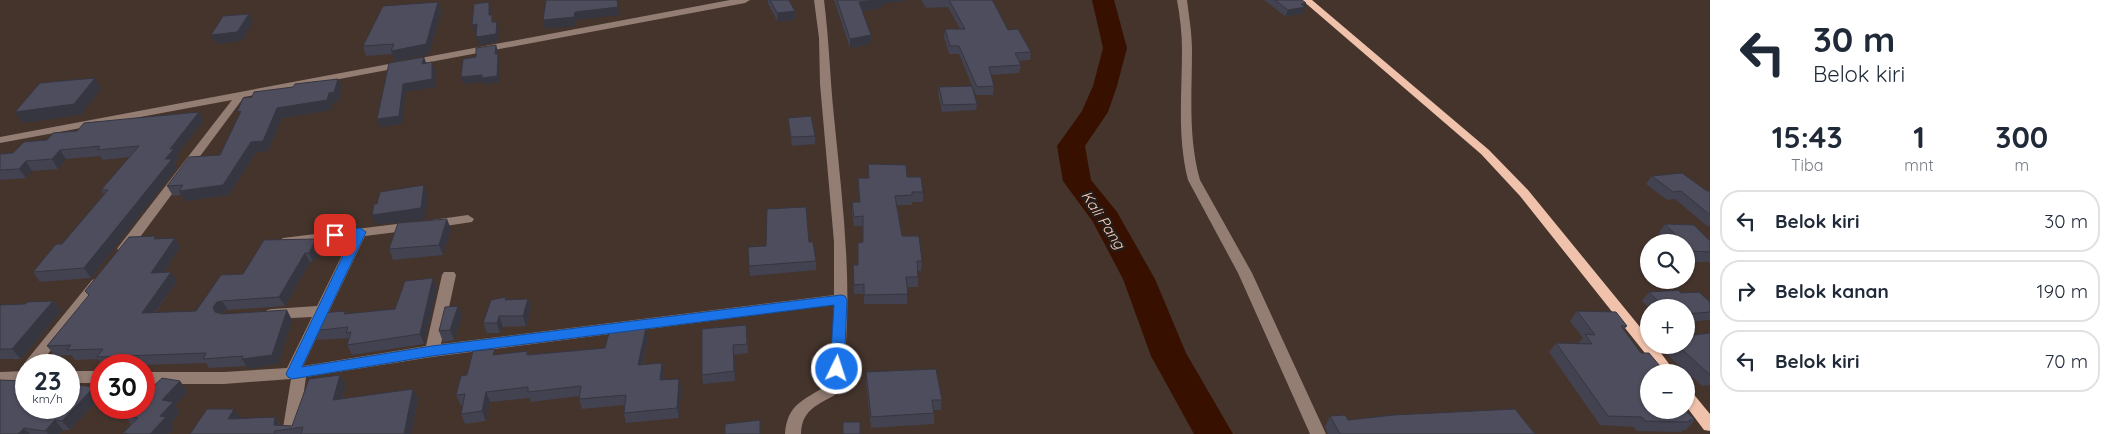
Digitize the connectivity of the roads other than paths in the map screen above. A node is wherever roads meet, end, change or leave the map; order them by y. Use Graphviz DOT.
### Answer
graph roads {
  1 [pos="745,0"];
  2 [pos="819,0"];
  3 [pos="1182,0"];
  4 [pos="1307,0"];
  5 [pos="240,96"];
  6 [pos="0,140"];
  7 [pos="468,219"];
  8 [pos="360,232"];
  9 [pos="277,243"];
  10 [pos="116,260"];
  11 [pos="104,274"];
  12 [pos="449,275"];
  13 [pos="841,300"];
  14 [pos="322,311"];
  15 [pos="256,315"];
  16 [pos="432,351"];
  17 [pos="40,354"];
  18 [pos="1662,364"];
  19 [pos="296,373"];
  20 [pos="15,376"];
  21 [pos="0,378"];
  22 [pos="155,378"];
  23 [pos="1695,406"];
  24 [pos="1710,425"];
  25 [pos="290,434"];
  26 [pos="793,434"];
  27 [pos="1318,434"];
  1 -- 5 [label="street"];
  2 -- 13 [label="street"];
  3 -- 27 [label="street"];
  4 -- 18 [label="main road"];
  5 -- 6 [label="street"];
  5 -- 10 [label="street"];
  7 -- 8 [label="street"];
  8 -- 9 [label="street"];
  8 -- 14 [label="street"];
  11 -- 17 [label="street"];
  12 -- 16 [label="street"];
  13 -- 16 [label="street"];
  13 -- 26 [label="street"];
  14 -- 15 [label="street"];
  14 -- 19 [label="street"];
  16 -- 19 [label="street"];
  19 -- 22 [label="street"];
  19 -- 25 [label="street"];
  20 -- 21 [label="street"];
  23 -- 24 [label="main road"];
}
